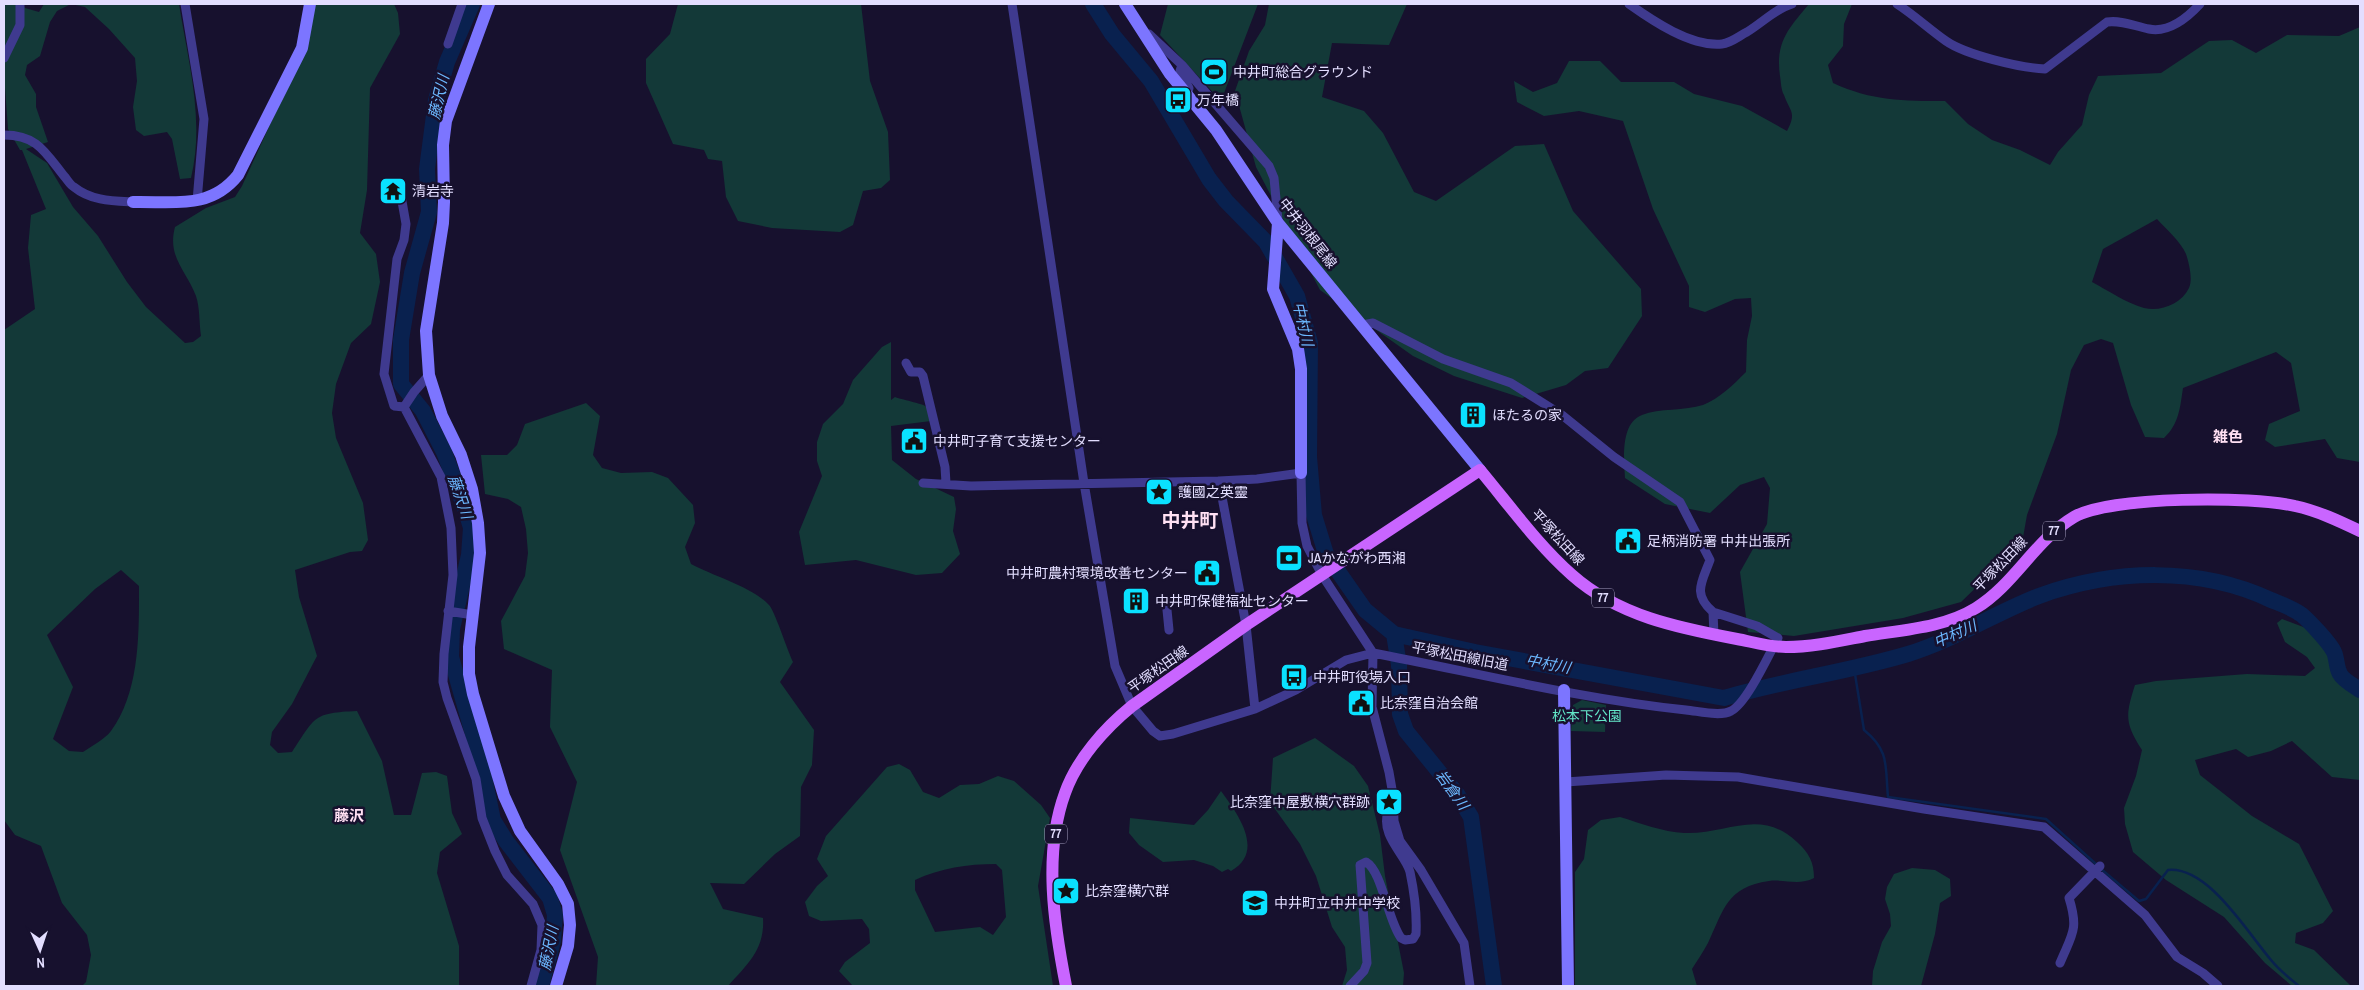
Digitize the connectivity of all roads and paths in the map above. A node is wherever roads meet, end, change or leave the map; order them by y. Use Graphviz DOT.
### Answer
graph roads {
  1 [pos="20,4"];
  2 [pos="185,4"];
  3 [pos="310,4"];
  4 [pos="462,4"];
  5 [pos="489,4"];
  6 [pos="1012,4"];
  7 [pos="1125,4"];
  8 [pos="1629,4"];
  9 [pos="1792,4"];
  10 [pos="1897,4"];
  11 [pos="2200,4"];
  12 [pos="1137,24"];
  13 [pos="448,44"];
  14 [pos="4,58"];
  15 [pos="1182,65"];
  16 [pos="1187,95"];
  17 [pos="4,134"];
  18 [pos="400,190"];
  19 [pos="197,201"];
  20 [pos="133,202"];
  21 [pos="1278,223"];
  22 [pos="1362,325"];
  23 [pos="906,363"];
  24 [pos="429,375"];
  25 [pos="406,405"];
  26 [pos="1480,470"];
  27 [pos="1301,472"];
  28 [pos="1219,481"];
  29 [pos="923,483"];
  30 [pos="946,483"];
  31 [pos="1084,483"];
  32 [pos="2360,531"];
  33 [pos="1325,573"];
  34 [pos="1167,610"];
  35 [pos="448,611"];
  36 [pos="1713,612"];
  37 [pos="473,615"];
  38 [pos="1246,625"];
  39 [pos="1169,630"];
  40 [pos="1714,635"];
  41 [pos="1774,645"];
  42 [pos="1373,653"];
  43 [pos="1564,690"];
  44 [pos="1132,706"];
  45 [pos="1256,709"];
  46 [pos="1566,782"];
  47 [pos="1394,811"];
  48 [pos="2098,869"];
  49 [pos="2060,963"];
  50 [pos="531,986"];
  51 [pos="556,986"];
  52 [pos="1066,986"];
  53 [pos="1350,986"];
  54 [pos="1470,986"];
  55 [pos="1568,986"];
  56 [pos="2218,986"];
  1 -- 14 [label="street"];
  2 -- 19 [label="street"];
  3 -- 19 [label="street"];
  4 -- 13 [label="street"];
  5 -- 24 [label="street"];
  6 -- 31 [label="street"];
  7 -- 12 [label="street, 中井羽根尾線"];
  8 -- 9 [label="street"];
  10 -- 11 [label="street"];
  12 -- 15 [label="street"];
  12 -- 16 [label="street, 中井羽根尾線"];
  15 -- 16 [label="street"];
  15 -- 21 [label="street"];
  16 -- 21 [label="street, 中井羽根尾線"];
  17 -- 20 [label="street"];
  18 -- 25 [label="street"];
  19 -- 20 [label="street"];
  21 -- 22 [label="street, 中井羽根尾線"];
  21 -- 27 [label="street"];
  22 -- 26 [label="street, 中井羽根尾線"];
  22 -- 36 [label="street"];
  23 -- 30 [label="street"];
  24 -- 25 [label="street"];
  24 -- 37 [label="street"];
  25 -- 35 [label="street"];
  26 -- 33 [label="main road, 平塚松田線 / 77"];
  26 -- 40 [label="main road, 平塚松田線 / 77"];
  27 -- 28 [label="street"];
  27 -- 33 [label="street"];
  28 -- 31 [label="street"];
  28 -- 38 [label="street"];
  29 -- 30 [label="street"];
  30 -- 31 [label="street"];
  31 -- 44 [label="street"];
  32 -- 41 [label="main road, 平塚松田線 / 77"];
  33 -- 38 [label="main road, 平塚松田線 / 77"];
  33 -- 42 [label="street"];
  34 -- 39 [label="street"];
  35 -- 37 [label="street"];
  35 -- 50 [label="street"];
  36 -- 40 [label="street"];
  36 -- 41 [label="street"];
  37 -- 51 [label="street"];
  38 -- 44 [label="main road, 平塚松田線 / 77"];
  38 -- 45 [label="street"];
  40 -- 41 [label="main road, 平塚松田線 / 77"];
  41 -- 43 [label="street, 平塚松田線旧道"];
  42 -- 43 [label="street, 平塚松田線旧道"];
  42 -- 45 [label="street, 平塚松田線旧道"];
  42 -- 47 [label="street"];
  43 -- 46 [label="street"];
  44 -- 45 [label="street, 平塚松田線旧道"];
  44 -- 52 [label="main road, 平塚松田線 / 77"];
  46 -- 48 [label="street"];
  46 -- 55 [label="street"];
  47 -- 53 [label="street"];
  47 -- 54 [label="street"];
  48 -- 49 [label="street"];
  48 -- 56 [label="street"];
}
